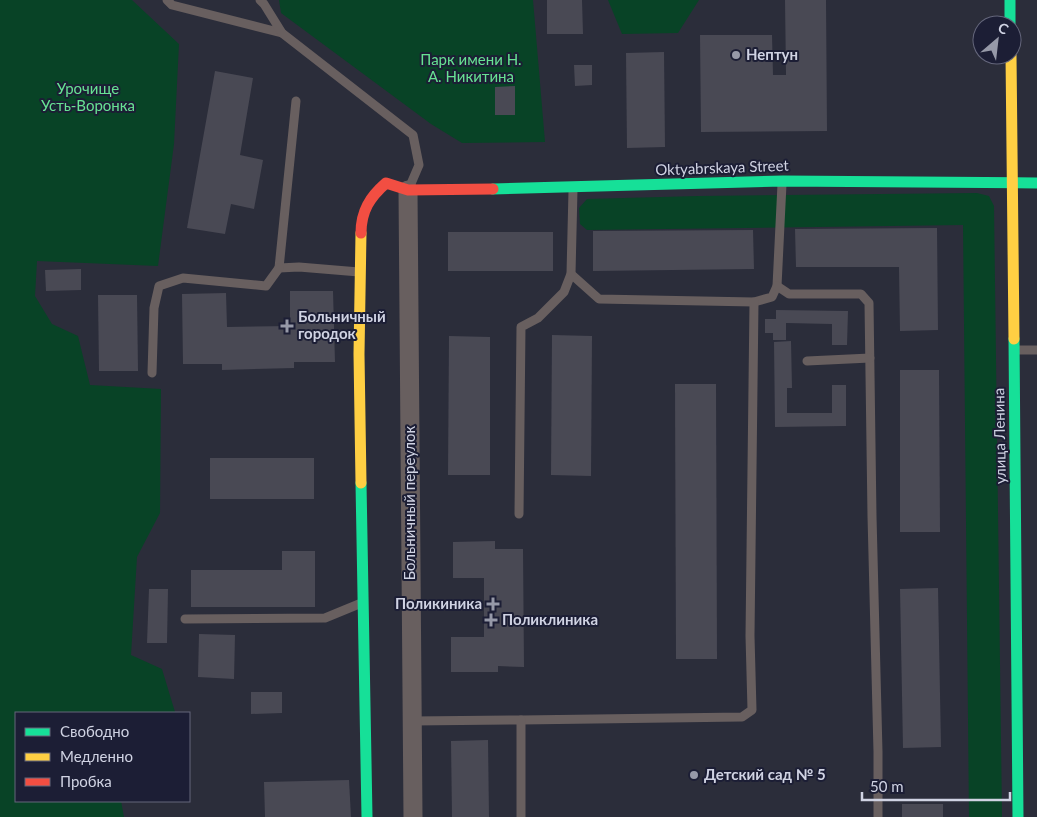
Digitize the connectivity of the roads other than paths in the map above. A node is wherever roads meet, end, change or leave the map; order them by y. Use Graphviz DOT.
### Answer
graph roads {
  1 [pos="167,0"];
  2 [pos="260,0"];
  3 [pos="1010,0"];
  4 [pos="1010,15"];
  5 [pos="282,33"];
  6 [pos="1011,65"];
  7 [pos="296,101"];
  8 [pos="783,181"];
  9 [pos="1011,182"];
  10 [pos="1037,183"];
  11 [pos="573,188"];
  12 [pos="408,190"];
  13 [pos="279,268"];
  14 [pos="360,272"];
  15 [pos="571,274"];
  16 [pos="777,286"];
  17 [pos="754,302"];
  18 [pos="1014,350"];
  19 [pos="1037,350"];
  20 [pos="870,358"];
  21 [pos="807,362"];
  22 [pos="152,373"];
  23 [pos="519,514"];
  24 [pos="364,602"];
  25 [pos="185,619"];
  26 [pos="521,720"];
  27 [pos="412,721"];
  28 [pos="367,817"];
  29 [pos="413,817"];
  30 [pos="521,817"];
  31 [pos="878,817"];
  32 [pos="1018,817"];
  1 -- 5 [label="lane"];
  2 -- 5 [label="lane"];
  3 -- 4 [label="street"];
  5 -- 12 [label="lane"];
  6 -- 9 [label="street, улица Ленина"];
  7 -- 13 [label="lane"];
  8 -- 9 [label="street, Oktyabrskaya Street"];
  8 -- 11 [label="street, Oktyabrskaya Street"];
  8 -- 16 [label="lane"];
  9 -- 10 [label="street, Oktyabrskaya Street"];
  9 -- 18 [label="street, улица Ленина"];
  11 -- 12 [label="street, Oktyabrskaya Street"];
  11 -- 15 [label="lane"];
  12 -- 14 [label="street, Oktyabrskaya Street"];
  12 -- 27 [label="street, Больничный переулок"];
  13 -- 14 [label="lane"];
  13 -- 22 [label="lane"];
  14 -- 24 [label="street"];
  15 -- 17 [label="lane"];
  15 -- 23 [label="lane"];
  16 -- 17 [label="lane"];
  16 -- 20 [label="lane"];
  17 -- 26 [label="lane"];
  18 -- 19 [label="lane"];
  18 -- 32 [label="street, улица Ленина"];
  20 -- 21 [label="lane"];
  20 -- 31 [label="lane"];
  24 -- 25 [label="lane"];
  24 -- 28 [label="street"];
  26 -- 27 [label="lane"];
  26 -- 30 [label="lane"];
  27 -- 29 [label="street, Больничный переулок"];
}
